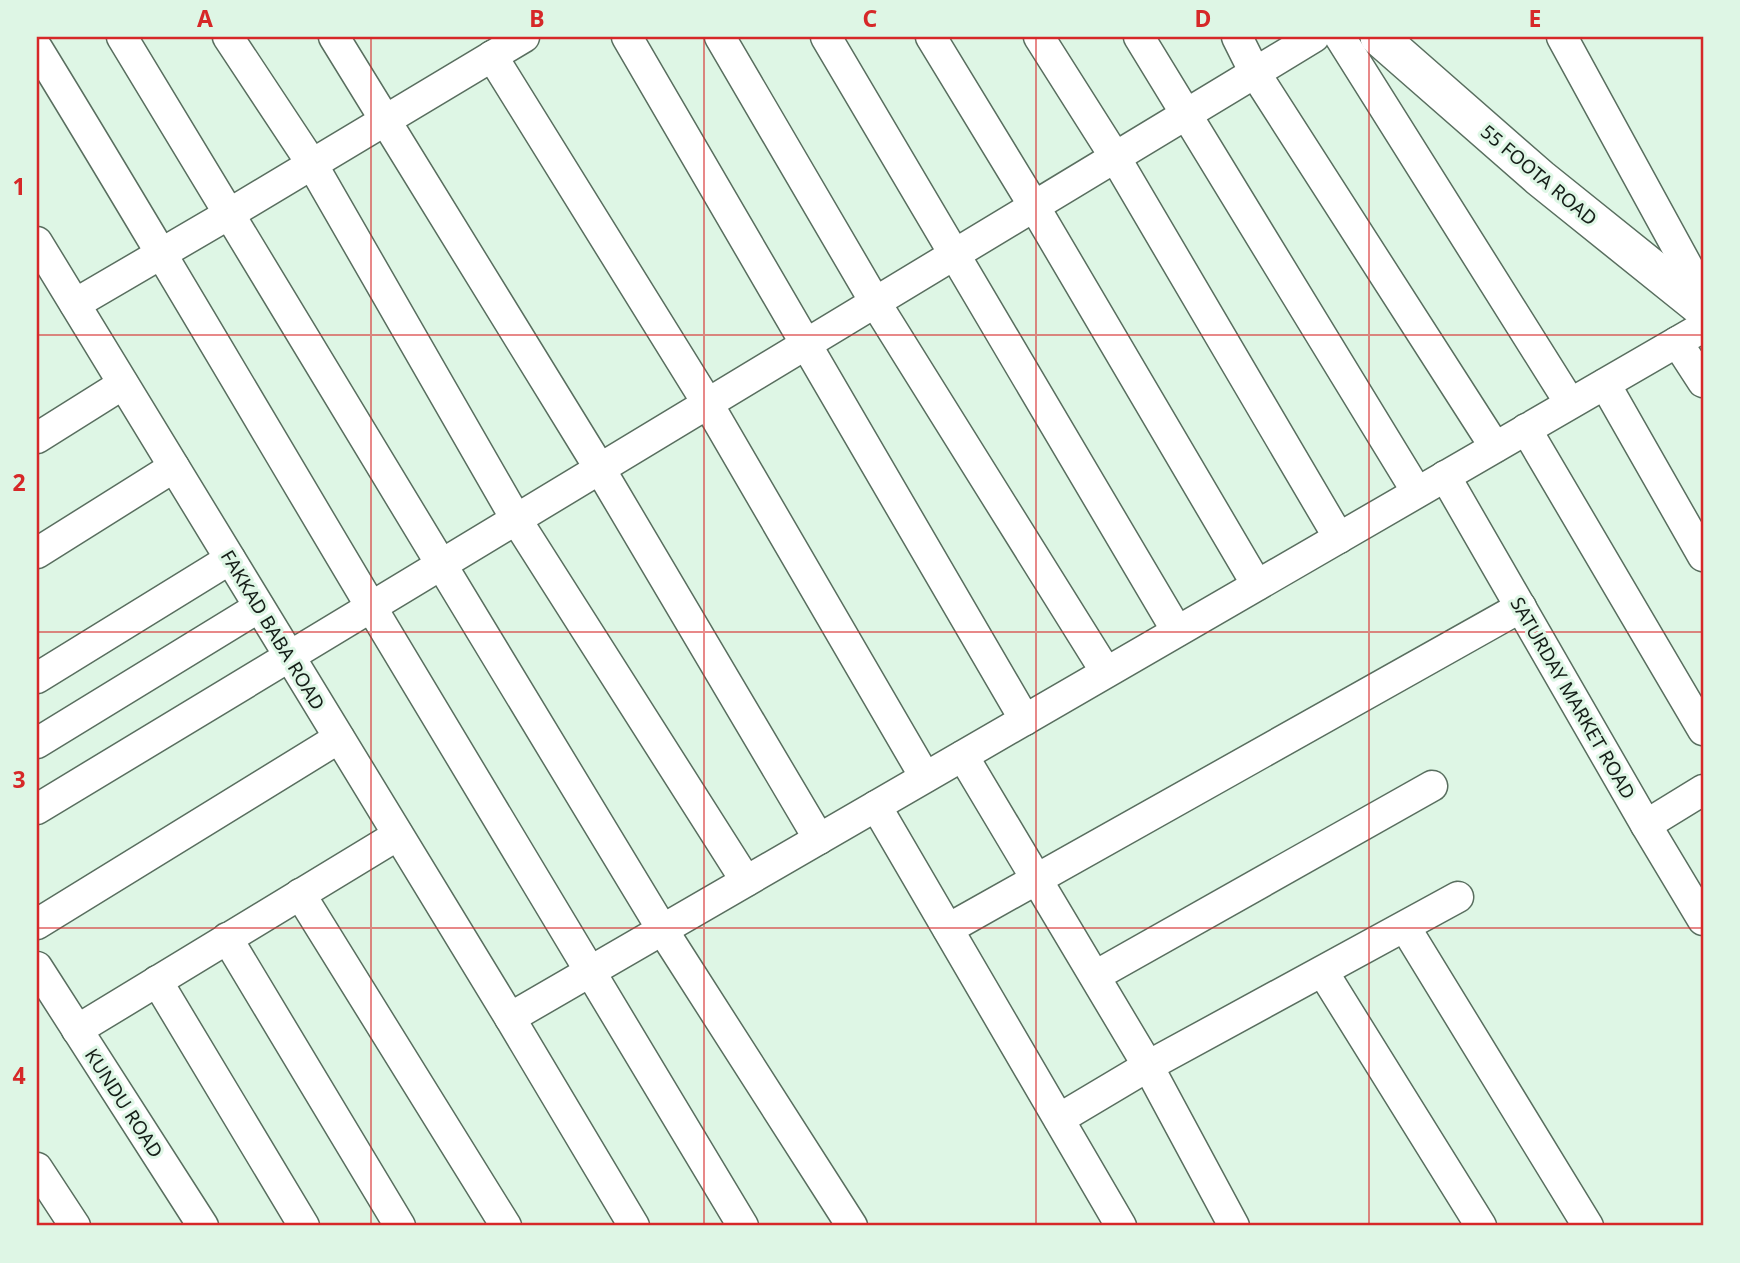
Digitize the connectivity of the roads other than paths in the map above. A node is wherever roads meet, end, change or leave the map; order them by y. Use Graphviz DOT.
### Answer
graph roads {
  1 [pos="122,37"];
  2 [pos="228,37"];
  3 [pos="334,37"];
  4 [pos="524,37"];
  5 [pos="627,37"];
  6 [pos="720,37"];
  7 [pos="826,37"];
  8 [pos="931,37"];
  9 [pos="1039,37"];
  10 [pos="1139,37"];
  11 [pos="1237,37"];
  12 [pos="1314,37"];
  13 [pos="1340,37"];
  14 [pos="1379,37"];
  15 [pos="1562,37"];
  16 [pos="37,48"];
  17 [pos="492,56"];
  18 [pos="1255,73"];
  19 [pos="1185,115"];
  20 [pos="384,121"];
  21 [pos="1115,157"];
  22 [pos="312,164"];
  23 [pos="1034,206"];
  24 [pos="229,214"];
  25 [pos="37,242"];
  26 [pos="163,253"];
  27 [pos="955,254"];
  28 [pos="1703,295"];
  29 [pos="875,302"];
  30 [pos="75,304"];
  31 [pos="1703,309"];
  32 [pos="1703,327"];
  33 [pos="1677,342"];
  34 [pos="807,344"];
  35 [pos="1703,382"];
  36 [pos="123,384"];
  37 [pos="1605,384"];
  38 [pos="708,404"];
  39 [pos="1570,404"];
  40 [pos="1526,429"];
  41 [pos="37,438"];
  42 [pos="1495,447"];
  43 [pos="174,467"];
  44 [pos="600,469"];
  45 [pos="1445,476"];
  46 [pos="1417,492"];
  47 [pos="516,519"];
  48 [pos="1339,538"];
  49 [pos="37,553"];
  50 [pos="1703,556"];
  51 [pos="230,559"];
  52 [pos="441,565"];
  53 [pos="1257,585"];
  54 [pos="259,607"];
  55 [pos="372,607"];
  56 [pos="1521,607"];
  57 [pos="1177,631"];
  58 [pos="289,656"];
  59 [pos="1106,673"];
  60 [pos="37,678"];
  61 [pos="1025,720"];
  62 [pos="1703,730"];
  63 [pos="339,737"];
  64 [pos="37,743"];
  65 [pos="963,755"];
  66 [pos="925,778"];
  67 [pos="1432,786"];
  68 [pos="1703,790"];
  69 [pos="876,806"];
  70 [pos="37,809"];
  71 [pos="1646,825"];
  72 [pos="398,835"];
  73 [pos="819,839"];
  74 [pos="1037,879"];
  75 [pos="746,881"];
  76 [pos="300,894"];
  77 [pos="1458,897"];
  78 [pos="1703,920"];
  79 [pos="37,923"];
  80 [pos="1405,927"];
  81 [pos="662,929"];
  82 [pos="948,929"];
  83 [pos="227,938"];
  84 [pos="592,970"];
  85 [pos="1323,972"];
  86 [pos="39,976"];
  87 [pos="1095,976"];
  88 [pos="157,981"];
  89 [pos="510,1018"];
  90 [pos="77,1030"];
  91 [pos="1148,1066"];
  92 [pos="1059,1119"];
  93 [pos="37,1168"];
  94 [pos="75,1226"];
  95 [pos="203,1226"];
  96 [pos="304,1226"];
  97 [pos="400,1226"];
  98 [pos="506,1226"];
  99 [pos="634,1226"];
  100 [pos="743,1226"];
  101 [pos="852,1226"];
  102 [pos="1121,1226"];
  103 [pos="1234,1226"];
  104 [pos="1480,1226"];
  105 [pos="1588,1226"];
  1 -- 24 [label="street"];
  2 -- 22 [label="street"];
  3 -- 20 [label="street"];
  4 -- 17 [label="street"];
  5 -- 34 [label="street"];
  6 -- 29 [label="street"];
  7 -- 27 [label="street"];
  8 -- 23 [label="street"];
  9 -- 21 [label="street"];
  10 -- 19 [label="street"];
  11 -- 18 [label="street"];
  12 -- 18 [label="street"];
  13 -- 39 [label="street"];
  14 -- 31 [label="street, 55 FOOTA ROAD"];
  15 -- 28 [label="street"];
  16 -- 26 [label="street"];
  17 -- 20 [label="street"];
  17 -- 38 [label="street"];
  18 -- 19 [label="street"];
  18 -- 42 [label="street"];
  19 -- 21 [label="street"];
  19 -- 46 [label="street"];
  20 -- 22 [label="street"];
  20 -- 44 [label="street"];
  21 -- 23 [label="street"];
  21 -- 48 [label="street"];
  22 -- 24 [label="street"];
  22 -- 47 [label="street"];
  23 -- 27 [label="street"];
  23 -- 53 [label="street"];
  24 -- 26 [label="street"];
  24 -- 52 [label="street"];
  25 -- 30 [label="street, FAKKAD BABA ROAD"];
  26 -- 30 [label="street"];
  26 -- 55 [label="street"];
  27 -- 29 [label="street"];
  27 -- 57 [label="street"];
  29 -- 34 [label="street"];
  29 -- 59 [label="street"];
  30 -- 36 [label="street, FAKKAD BABA ROAD"];
  32 -- 33 [label="street"];
  33 -- 35 [label="street"];
  33 -- 37 [label="street"];
  34 -- 38 [label="street"];
  34 -- 61 [label="street"];
  36 -- 41 [label="street"];
  36 -- 43 [label="street, FAKKAD BABA ROAD"];
  37 -- 39 [label="street"];
  37 -- 50 [label="street"];
  38 -- 44 [label="street"];
  38 -- 66 [label="street"];
  39 -- 40 [label="street"];
  40 -- 42 [label="street"];
  40 -- 62 [label="street"];
  42 -- 45 [label="street"];
  43 -- 49 [label="street"];
  43 -- 51 [label="street, FAKKAD BABA ROAD"];
  44 -- 47 [label="street"];
  44 -- 73 [label="street"];
  45 -- 46 [label="street"];
  45 -- 56 [label="street, SATURDAY MARKET ROAD"];
  46 -- 48 [label="street"];
  47 -- 52 [label="street"];
  47 -- 75 [label="street"];
  48 -- 53 [label="street"];
  51 -- 54 [label="street, FAKKAD BABA ROAD"];
  51 -- 60 [label="street"];
  52 -- 55 [label="street"];
  52 -- 81 [label="street"];
  53 -- 57 [label="street"];
  54 -- 58 [label="street, FAKKAD BABA ROAD"];
  54 -- 64 [label="street"];
  55 -- 58 [label="street"];
  55 -- 84 [label="street"];
  56 -- 71 [label="street, SATURDAY MARKET ROAD"];
  56 -- 74 [label="street"];
  57 -- 59 [label="street"];
  58 -- 63 [label="street, FAKKAD BABA ROAD"];
  58 -- 70 [label="street"];
  59 -- 61 [label="street"];
  61 -- 65 [label="street"];
  63 -- 72 [label="street, FAKKAD BABA ROAD"];
  63 -- 79 [label="street"];
  65 -- 66 [label="street"];
  65 -- 74 [label="street"];
  66 -- 69 [label="street"];
  67 -- 87 [label="street"];
  68 -- 71 [label="street"];
  69 -- 73 [label="street"];
  69 -- 82 [label="street"];
  71 -- 78 [label="street, SATURDAY MARKET ROAD"];
  72 -- 76 [label="street"];
  72 -- 89 [label="street, FAKKAD BABA ROAD"];
  73 -- 75 [label="street"];
  74 -- 82 [label="street"];
  74 -- 87 [label="street"];
  75 -- 81 [label="street"];
  76 -- 83 [label="street"];
  76 -- 98 [label="street"];
  77 -- 80 [label="street"];
  80 -- 85 [label="street"];
  80 -- 105 [label="street"];
  81 -- 84 [label="street"];
  81 -- 101 [label="street"];
  82 -- 92 [label="street"];
  83 -- 88 [label="street"];
  83 -- 97 [label="street"];
  84 -- 89 [label="street"];
  84 -- 100 [label="street"];
  85 -- 91 [label="street"];
  85 -- 104 [label="street"];
  86 -- 90 [label="street, KUNDU ROAD"];
  87 -- 91 [label="street"];
  88 -- 90 [label="street"];
  88 -- 96 [label="street"];
  89 -- 99 [label="street, FAKKAD BABA ROAD"];
  90 -- 95 [label="street, KUNDU ROAD"];
  91 -- 92 [label="street"];
  91 -- 103 [label="street"];
  92 -- 102 [label="street"];
  93 -- 94 [label="street"];
}
